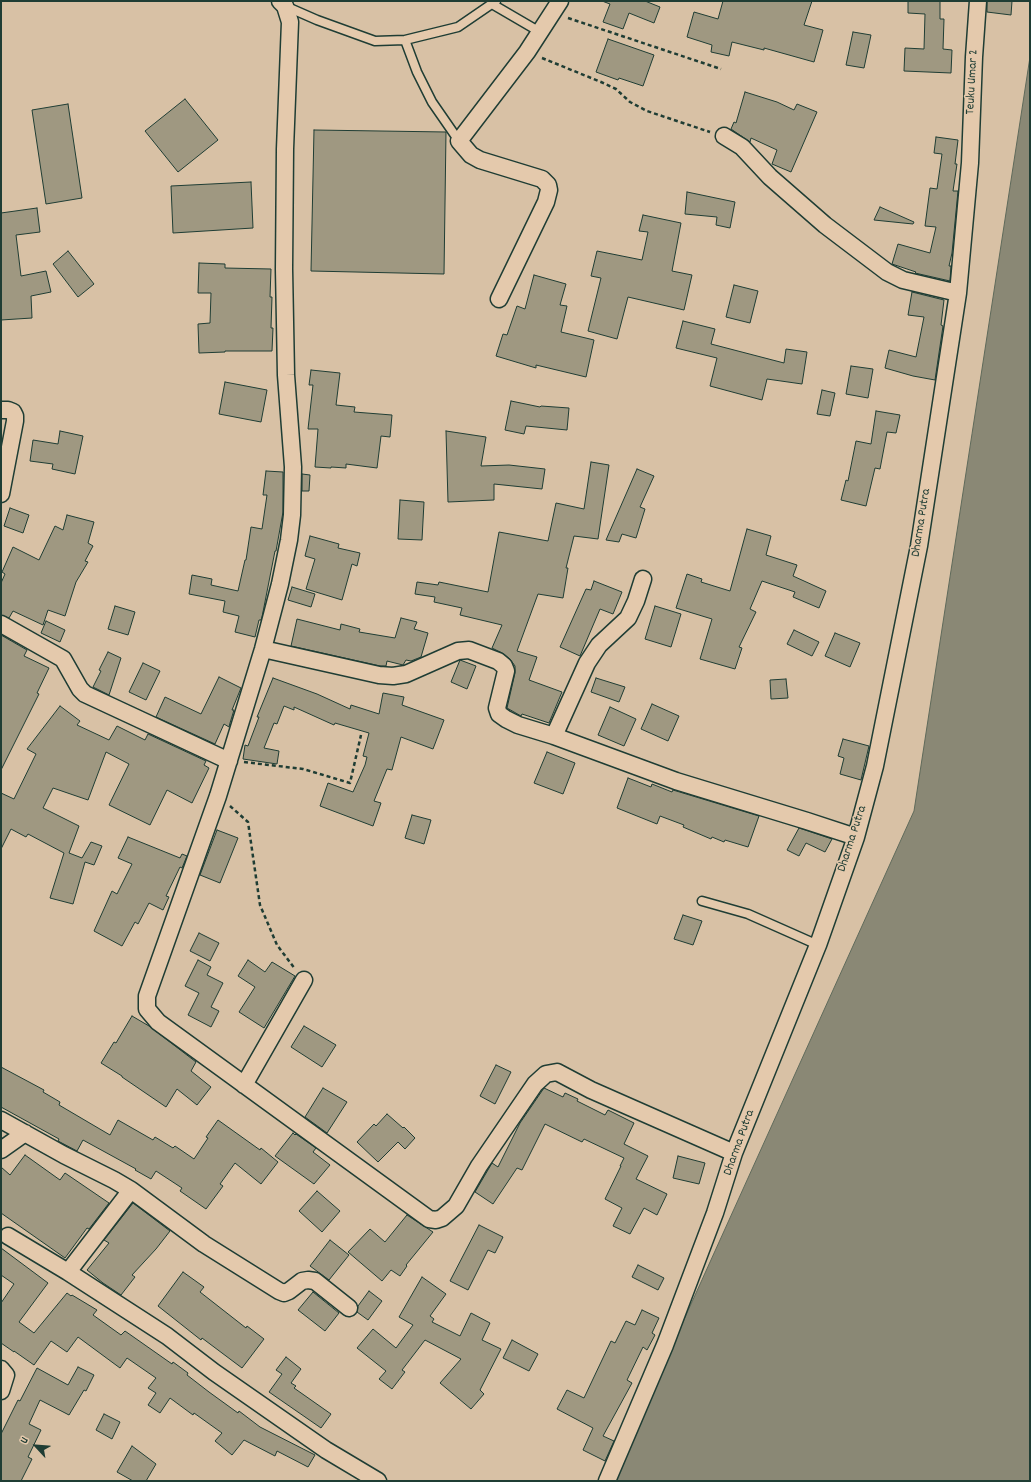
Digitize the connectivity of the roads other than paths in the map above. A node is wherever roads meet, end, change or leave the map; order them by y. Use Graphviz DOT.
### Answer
graph roads {
  1 [pos="978,1"];
  2 [pos="494,3"];
  3 [pos="282,4"];
  4 [pos="556,7"];
  5 [pos="540,32"];
  6 [pos="405,40"];
  7 [pos="724,136"];
  8 [pos="459,141"];
  9 [pos="970,163"];
  10 [pos="958,293"];
  11 [pos="499,299"];
  12 [pos="1,410"];
  13 [pos="1,494"];
  14 [pos="643,579"];
  15 [pos="1,624"];
  16 [pos="263,650"];
  17 [pos="554,736"];
  18 [pos="229,760"];
  19 [pos="856,837"];
  20 [pos="702,901"];
  21 [pos="818,945"];
  22 [pos="304,980"];
  23 [pos="244,1085"];
  24 [pos="1,1120"];
  25 [pos="25,1133"];
  26 [pos="1,1150"];
  27 [pos="734,1153"];
  28 [pos="131,1190"];
  29 [pos="8,1236"];
  30 [pos="68,1272"];
  31 [pos="349,1308"];
  32 [pos="1,1369"];
  33 [pos="1,1390"];
  34 [pos="378,1481"];
  35 [pos="607,1481"];
  1 -- 9 [label="street, Teuku Umar 2"];
  2 -- 5 [label="lane"];
  2 -- 6 [label="lane"];
  3 -- 6 [label="lane"];
  3 -- 16 [label="street"];
  4 -- 5 [label="street"];
  5 -- 8 [label="street"];
  6 -- 8 [label="lane"];
  7 -- 10 [label="street"];
  8 -- 11 [label="street"];
  9 -- 10 [label="street, Dharma Putra"];
  10 -- 19 [label="street, Dharma Putra"];
  12 -- 13 [label="street"];
  14 -- 17 [label="street"];
  15 -- 18 [label="street"];
  16 -- 17 [label="street"];
  16 -- 18 [label="street"];
  17 -- 19 [label="street"];
  18 -- 23 [label="street"];
  19 -- 21 [label="street, Dharma Putra"];
  20 -- 21 [label="lane"];
  21 -- 27 [label="street, Dharma Putra"];
  22 -- 23 [label="street"];
  23 -- 27 [label="street"];
  24 -- 25 [label="street"];
  25 -- 26 [label="street"];
  25 -- 28 [label="street"];
  27 -- 35 [label="street, Dharma Putra"];
  28 -- 30 [label="street"];
  28 -- 31 [label="street"];
  29 -- 30 [label="street"];
  30 -- 34 [label="street"];
  32 -- 33 [label="street"];
}
